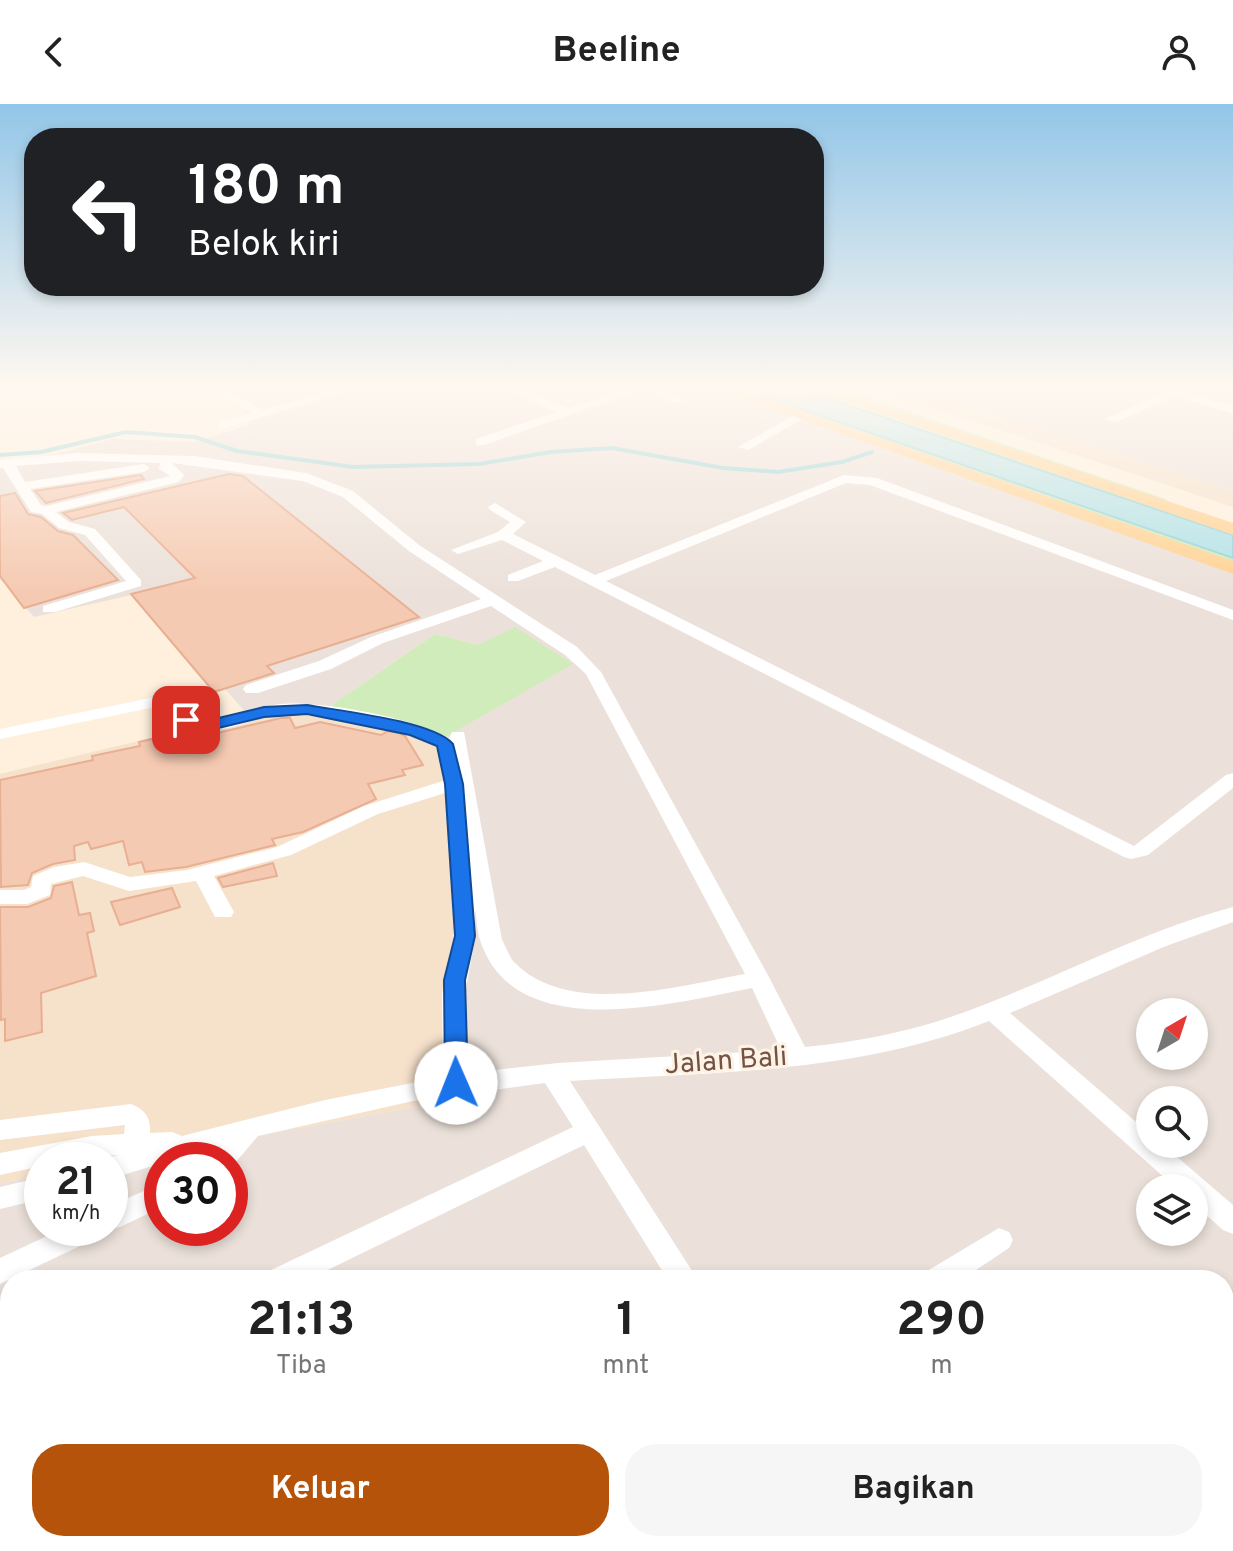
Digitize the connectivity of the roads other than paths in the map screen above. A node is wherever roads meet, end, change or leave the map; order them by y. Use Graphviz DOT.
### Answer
graph roads {
  1 [pos="917,457"];
  2 [pos="1027,457"];
  3 [pos="166,462"];
  4 [pos="3,463"];
  5 [pos="22,486"];
  6 [pos="1163,502"];
  7 [pos="495,507"];
  8 [pos="46,510"];
  9 [pos="1233,521"];
  10 [pos="1233,529"];
  11 [pos="503,535"];
  12 [pos="458,550"];
  13 [pos="555,562"];
  14 [pos="1233,568"];
  15 [pos="513,578"];
  16 [pos="594,581"];
  17 [pos="493,600"];
  18 [pos="49,609"];
  19 [pos="1233,615"];
  20 [pos="252,689"];
  21 [pos="0,734"];
  22 [pos="458,736"];
  23 [pos="1233,779"];
  24 [pos="454,784"];
  25 [pos="202,873"];
  26 [pos="0,897"];
  27 [pos="223,912"];
  28 [pos="1233,914"];
  29 [pos="759,979"];
  30 [pos="994,1012"];
  31 [pos="797,1057"];
  32 [pos="552,1074"];
  33 [pos="456,1083"];
  34 [pos="249,1129"];
  35 [pos="0,1130"];
  36 [pos="589,1131"];
  37 [pos="200,1141"];
  38 [pos="239,1142"];
  39 [pos="137,1143"];
  40 [pos="128,1163"];
  41 [pos="0,1164"];
  42 [pos="24,1192"];
  43 [pos="0,1198"];
  44 [pos="1233,1222"];
  45 [pos="999,1240"];
  46 [pos="54,1246"];
  47 [pos="4,1270"];
  48 [pos="300,1270"];
  49 [pos="678,1270"];
  50 [pos="952,1270"];
  1 -- 14 [label="main road"];
  2 -- 6 [label="main road"];
  3 -- 4 [label="street"];
  3 -- 5 [label="street"];
  3 -- 8 [label="street"];
  3 -- 17 [label="street"];
  4 -- 5 [label="street"];
  5 -- 8 [label="street"];
  6 -- 9 [label="main road"];
  6 -- 10 [label="main road"];
  7 -- 11 [label="street"];
  8 -- 18 [label="street"];
  11 -- 12 [label="street"];
  11 -- 13 [label="street"];
  13 -- 15 [label="street"];
  13 -- 16 [label="street"];
  16 -- 19 [label="street"];
  16 -- 23 [label="street"];
  17 -- 20 [label="street"];
  17 -- 29 [label="street"];
  21 -- 24 [label="street"];
  22 -- 29 [label="street"];
  24 -- 25 [label="street"];
  24 -- 33 [label="street"];
  25 -- 26 [label="street"];
  25 -- 27 [label="street"];
  28 -- 30 [label="street, Jalan Bali"];
  29 -- 31 [label="street"];
  30 -- 31 [label="street, Jalan Bali"];
  30 -- 44 [label="street"];
  31 -- 32 [label="street, Jalan Bali"];
  32 -- 33 [label="street, Jalan Bali"];
  32 -- 36 [label="street"];
  33 -- 34 [label="street, Jalan Bali"];
  34 -- 37 [label="street, Jalan Bali"];
  34 -- 38 [label="street"];
  35 -- 39 [label="street"];
  36 -- 48 [label="street"];
  36 -- 49 [label="street"];
  37 -- 39 [label="street, Jalan Bali"];
  37 -- 40 [label="street, Jalan Bali"];
  39 -- 41 [label="street, Jalan Bali"];
  42 -- 43 [label="street"];
  45 -- 50 [label="street"];
  46 -- 47 [label="street"];
}
